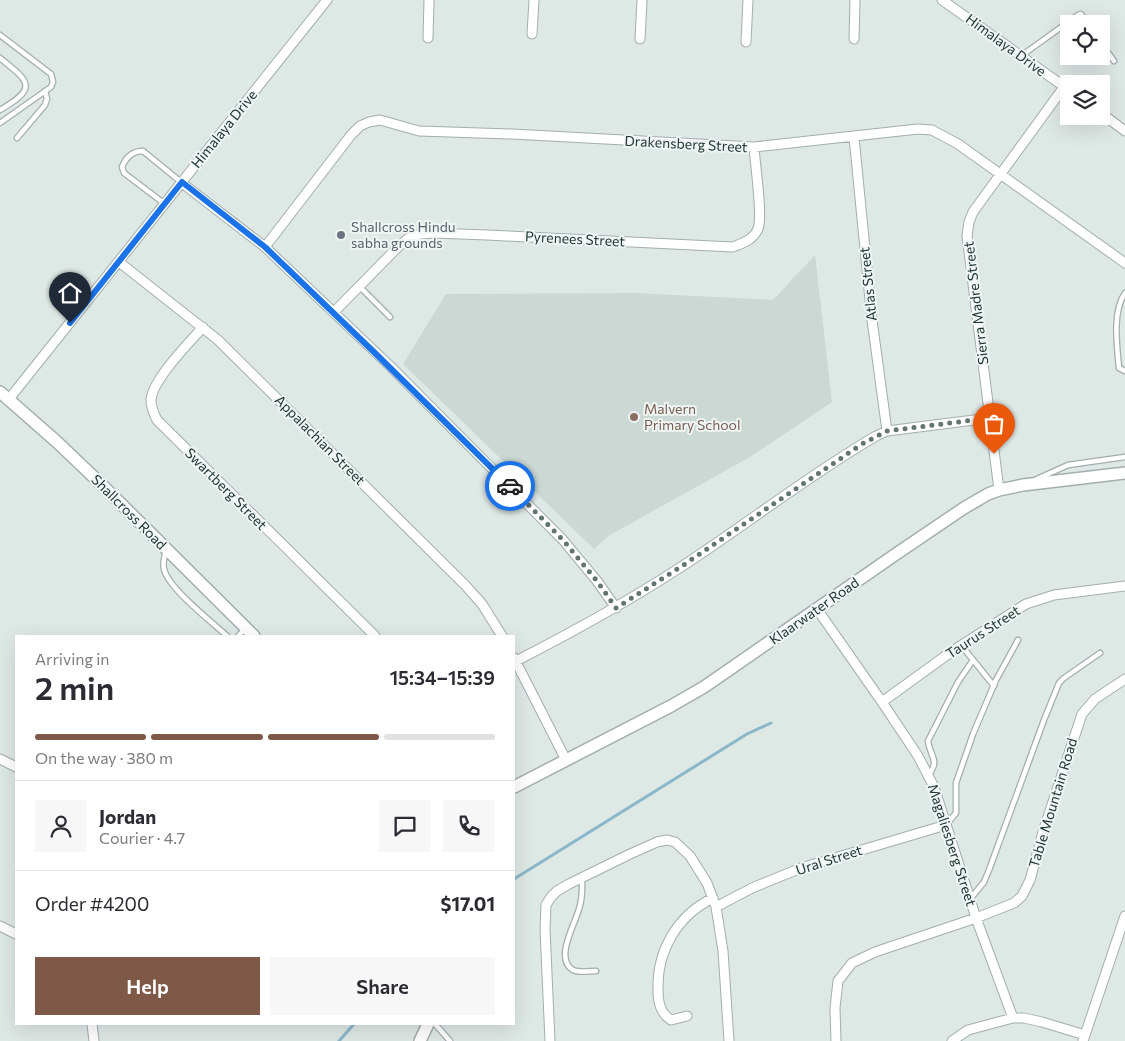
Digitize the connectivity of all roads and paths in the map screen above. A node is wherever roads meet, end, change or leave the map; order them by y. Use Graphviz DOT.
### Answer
graph roads {
  1 [pos="327,0"];
  2 [pos="429,0"];
  3 [pos="534,0"];
  4 [pos="642,0"];
  5 [pos="748,0"];
  6 [pos="854,0"];
  7 [pos="942,0"];
  8 [pos="1060,28"];
  9 [pos="532,34"];
  10 [pos="1,38"];
  11 [pos="428,38"];
  12 [pos="640,39"];
  13 [pos="854,39"];
  14 [pos="746,42"];
  15 [pos="1110,55"];
  16 [pos="1021,56"];
  17 [pos="0,58"];
  18 [pos="1114,61"];
  19 [pos="1060,85"];
  20 [pos="45,91"];
  21 [pos="1060,97"];
  22 [pos="0,110"];
  23 [pos="1110,120"];
  24 [pos="0,123"];
  25 [pos="1125,131"];
  26 [pos="854,137"];
  27 [pos="17,138"];
  28 [pos="754,147"];
  29 [pos="1000,174"];
  30 [pos="182,182"];
  31 [pos="165,204"];
  32 [pos="265,247"];
  33 [pos="119,262"];
  34 [pos="1125,263"];
  35 [pos="359,286"];
  36 [pos="1125,293"];
  37 [pos="334,312"];
  38 [pos="390,317"];
  39 [pos="202,327"];
  40 [pos="1125,371"];
  41 [pos="4,396"];
  42 [pos="990,418"];
  43 [pos="887,431"];
  44 [pos="1125,457"];
  45 [pos="1125,474"];
  46 [pos="1023,485"];
  47 [pos="999,490"];
  48 [pos="167,549"];
  49 [pos="1125,586"];
  50 [pos="616,608"];
  51 [pos="817,609"];
  52 [pos="242,632"];
  53 [pos="226,635"];
  54 [pos="374,635"];
  55 [pos="501,635"];
  56 [pos="1018,640"];
  57 [pos="961,645"];
  58 [pos="1100,653"];
  59 [pos="515,659"];
  60 [pos="973,660"];
  61 [pos="515,662"];
  62 [pos="1125,679"];
  63 [pos="994,686"];
  64 [pos="882,702"];
  65 [pos="0,759"];
  66 [pos="566,760"];
  67 [pos="15,766"];
  68 [pos="929,775"];
  69 [pos="515,786"];
  70 [pos="946,825"];
  71 [pos="582,878"];
  72 [pos="970,899"];
  73 [pos="714,902"];
  74 [pos="1125,916"];
  75 [pos="976,918"];
  76 [pos="0,926"];
  77 [pos="1123,931"];
  78 [pos="15,934"];
  79 [pos="596,971"];
  80 [pos="687,1016"];
  81 [pos="1012,1018"];
  82 [pos="92,1025"];
  83 [pos="428,1025"];
  84 [pos="436,1025"];
  85 [pos="1084,1038"];
  86 [pos="94,1041"];
  87 [pos="420,1041"];
  88 [pos="450,1041"];
  89 [pos="550,1041"];
  90 [pos="729,1041"];
  91 [pos="836,1041"];
  92 [pos="952,1041"];
  1 -- 30 [label="street, Himalaya Drive"];
  2 -- 11 [label="street"];
  3 -- 9 [label="street"];
  4 -- 12 [label="street"];
  5 -- 14 [label="street"];
  6 -- 13 [label="street"];
  7 -- 16 [label="street, Himalaya Drive"];
  8 -- 16 [label="lane"];
  10 -- 20 [label="lane"];
  15 -- 18 [label="lane"];
  16 -- 19 [label="street, Himalaya Drive"];
  17 -- 22 [label="lane"];
  20 -- 24 [label="lane"];
  20 -- 27 [label="lane"];
  21 -- 29 [label="street, Sierra Madre Street"];
  23 -- 25 [label="street"];
  26 -- 28 [label="street, Drakensberg Street"];
  26 -- 29 [label="street, Drakensberg Street"];
  26 -- 43 [label="street, Atlas Street"];
  28 -- 32 [label="street, Drakensberg Street"];
  28 -- 35 [label="street, Pyrenees Street"];
  29 -- 34 [label="street, Drakensberg Street"];
  29 -- 42 [label="street, Sierra Madre Street"];
  30 -- 31 [label="street, Himalaya Drive"];
  30 -- 31 [label="lane"];
  30 -- 32 [label="street"];
  31 -- 33 [label="street, Himalaya Drive"];
  32 -- 37 [label="street"];
  33 -- 39 [label="street, Appalachian Street"];
  33 -- 41 [label="street, Himalaya Drive"];
  35 -- 37 [label="street, Pyrenees Street"];
  35 -- 38 [label="lane"];
  36 -- 40 [label="lane"];
  37 -- 50 [label="street"];
  39 -- 54 [label="street, Swartberg Street"];
  39 -- 55 [label="street, Appalachian Street"];
  41 -- 48 [label="street, Shallcross Road"];
  42 -- 43 [label="street"];
  42 -- 47 [label="street, Sierra Madre Street"];
  43 -- 50 [label="street"];
  44 -- 46 [label="lane"];
  45 -- 46 [label="street, Klaarwater Road"];
  46 -- 47 [label="street, Klaarwater Road"];
  47 -- 51 [label="street, Klaarwater Road"];
  48 -- 52 [label="street, Shallcross Road"];
  48 -- 53 [label="lane"];
  49 -- 57 [label="street, Taurus Street"];
  50 -- 59 [label="street"];
  51 -- 64 [label="street, Magaliesberg Street"];
  51 -- 66 [label="street, Klaarwater Road"];
  56 -- 63 [label="lane"];
  57 -- 60 [label="lane"];
  57 -- 64 [label="street, Taurus Street"];
  58 -- 72 [label="lane"];
  60 -- 63 [label="lane"];
  60 -- 68 [label="lane"];
  61 -- 66 [label="street"];
  62 -- 75 [label="street, Table Mountain Road"];
  63 -- 70 [label="lane"];
  64 -- 68 [label="street, Magaliesberg Street"];
  65 -- 67 [label="street"];
  66 -- 69 [label="street, Klaarwater Road"];
  68 -- 70 [label="street, Magaliesberg Street"];
  70 -- 72 [label="street, Magaliesberg Street"];
  70 -- 73 [label="street, Ural Street"];
  71 -- 73 [label="street"];
  71 -- 79 [label="lane"];
  71 -- 89 [label="street"];
  72 -- 75 [label="street, Magaliesberg Street"];
  73 -- 80 [label="street, Ural Street"];
  73 -- 90 [label="street"];
  74 -- 77 [label="street"];
  75 -- 81 [label="street, Magaliesberg Street"];
  75 -- 91 [label="street, Table Mountain Road"];
  76 -- 78 [label="street"];
  77 -- 85 [label="street"];
  81 -- 85 [label="street"];
  81 -- 92 [label="street"];
  82 -- 86 [label="street"];
  83 -- 87 [label="street"];
  84 -- 88 [label="lane"];
}
